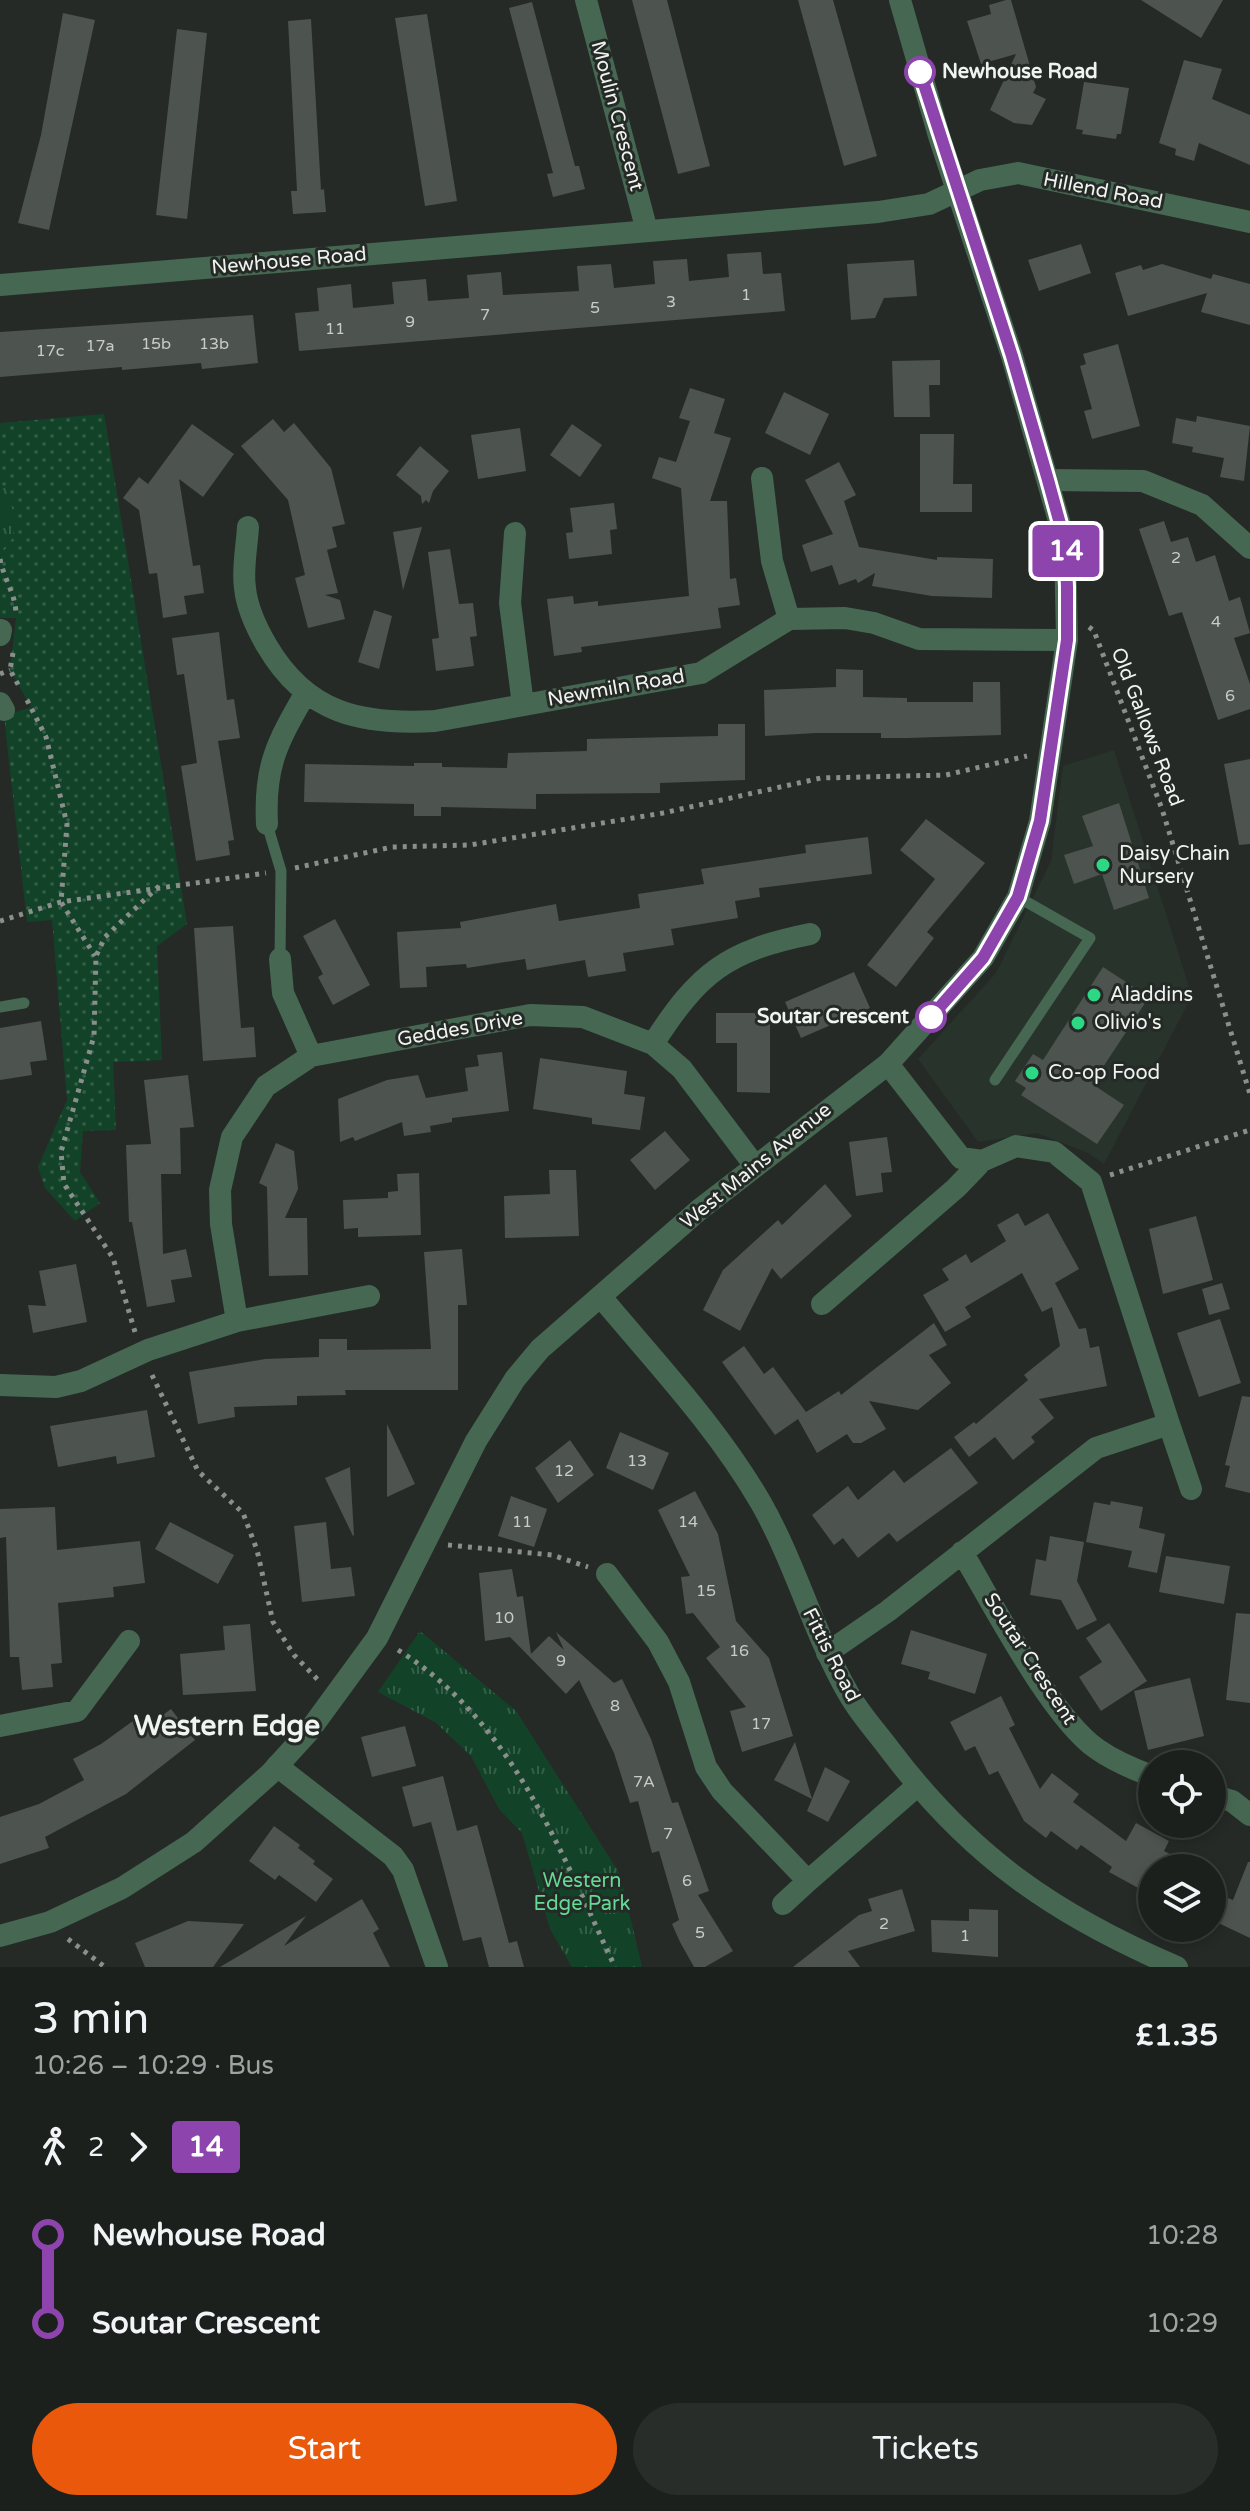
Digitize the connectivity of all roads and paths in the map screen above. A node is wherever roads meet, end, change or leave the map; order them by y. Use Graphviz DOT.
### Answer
graph roads {
  1 [pos="586,0"];
  2 [pos="900,0"];
  3 [pos="957,189"];
  4 [pos="1250,222"];
  5 [pos="647,231"];
  6 [pos="0,285"];
  7 [pos="762,478"];
  8 [pos="1048,480"];
  9 [pos="248,527"];
  10 [pos="515,533"];
  11 [pos="1250,548"];
  12 [pos="0,559"];
  13 [pos="789,619"];
  14 [pos="1067,630"];
  15 [pos="8,632"];
  16 [pos="10,670"];
  17 [pos="0,674"];
  18 [pos="305,694"];
  19 [pos="523,705"];
  20 [pos="1051,751"];
  21 [pos="267,824"];
  22 [pos="281,871"];
  23 [pos="159,886"];
  24 [pos="1018,897"];
  25 [pos="61,902"];
  26 [pos="0,921"];
  27 [pos="810,934"];
  28 [pos="96,956"];
  29 [pos="280,959"];
  30 [pos="24,1003"];
  31 [pos="0,1007"];
  32 [pos="653,1044"];
  33 [pos="311,1056"];
  34 [pos="888,1064"];
  35 [pos="995,1080"];
  36 [pos="1250,1094"];
  37 [pos="1250,1130"];
  38 [pos="982,1161"];
  39 [pos="755,1166"];
  40 [pos="1091,1182"];
  41 [pos="369,1296"];
  42 [pos="601,1297"];
  43 [pos="822,1304"];
  44 [pos="237,1321"];
  45 [pos="142,1353"];
  46 [pos="0,1385"];
  47 [pos="1169,1424"];
  48 [pos="1191,1489"];
  49 [pos="423,1543"];
  50 [pos="962,1552"];
  51 [pos="607,1574"];
  52 [pos="377,1638"];
  53 [pos="129,1641"];
  54 [pos="827,1653"];
  55 [pos="336,1694"];
  56 [pos="0,1726"];
  57 [pos="277,1766"];
  58 [pos="1138,1771"];
  59 [pos="917,1786"];
  60 [pos="1226,1799"];
  61 [pos="1250,1815"];
  62 [pos="808,1881"];
  63 [pos="783,1904"];
  64 [pos="47,1923"];
  65 [pos="0,1936"];
  66 [pos="105,1967"];
  67 [pos="437,1967"];
  68 [pos="615,1967"];
  69 [pos="1177,1967"];
  1 -- 5 [label="street, Moulin Crescent"];
  2 -- 3 [label="street, West Mains Avenue"];
  3 -- 4 [label="street, Hillend Road"];
  3 -- 5 [label="street, Newhouse Road"];
  3 -- 8 [label="street, West Mains Avenue"];
  5 -- 6 [label="street, Newhouse Road"];
  7 -- 13 [label="street"];
  8 -- 11 [label="street"];
  8 -- 14 [label="street, West Mains Avenue"];
  9 -- 18 [label="street, Newmiln Road"];
  10 -- 19 [label="street, Newmiln Road"];
  12 -- 15 [label="path"];
  13 -- 14 [label="street, Newmiln Road"];
  13 -- 19 [label="street, Newmiln Road"];
  14 -- 20 [label="street, West Mains Avenue"];
  14 -- 36 [label="path, Old Gallows Road"];
  15 -- 16 [label="path"];
  16 -- 17 [label="path"];
  16 -- 25 [label="path"];
  18 -- 19 [label="street, Newmiln Road"];
  18 -- 21 [label="street"];
  20 -- 22 [label="path"];
  20 -- 24 [label="street, West Mains Avenue"];
  21 -- 22 [label="lane"];
  22 -- 23 [label="path"];
  22 -- 29 [label="lane"];
  23 -- 25 [label="path"];
  23 -- 28 [label="path"];
  24 -- 34 [label="street, West Mains Avenue"];
  24 -- 35 [label="lane"];
  25 -- 26 [label="path"];
  25 -- 28 [label="path"];
  27 -- 32 [label="street"];
  28 -- 45 [label="path"];
  29 -- 33 [label="street"];
  30 -- 31 [label="lane"];
  32 -- 33 [label="street, Geddes Drive"];
  32 -- 39 [label="street, Geddes Drive"];
  33 -- 44 [label="street, Geddes Drive"];
  34 -- 38 [label="street"];
  34 -- 39 [label="street, West Mains Avenue"];
  37 -- 40 [label="path"];
  38 -- 40 [label="street"];
  38 -- 43 [label="street"];
  39 -- 42 [label="street, West Mains Avenue"];
  40 -- 47 [label="street"];
  41 -- 44 [label="street"];
  42 -- 49 [label="street, West Mains Avenue"];
  42 -- 54 [label="street, Fittis Road"];
  44 -- 45 [label="street"];
  45 -- 46 [label="street"];
  45 -- 55 [label="path"];
  47 -- 48 [label="street"];
  47 -- 50 [label="street"];
  49 -- 51 [label="path"];
  49 -- 52 [label="street, West Mains Avenue"];
  50 -- 54 [label="street"];
  50 -- 58 [label="street, Soutar Crescent"];
  51 -- 62 [label="street"];
  52 -- 55 [label="street, West Mains Avenue"];
  52 -- 68 [label="path"];
  53 -- 56 [label="street"];
  54 -- 59 [label="street, Fittis Road"];
  55 -- 57 [label="street, West Mains Avenue"];
  57 -- 64 [label="street, West Mains Avenue"];
  57 -- 67 [label="street"];
  59 -- 62 [label="street"];
  59 -- 69 [label="street, Fittis Road"];
  60 -- 61 [label="street"];
  62 -- 63 [label="street"];
  64 -- 65 [label="street, West Mains Avenue"];
  64 -- 66 [label="path"];
}
